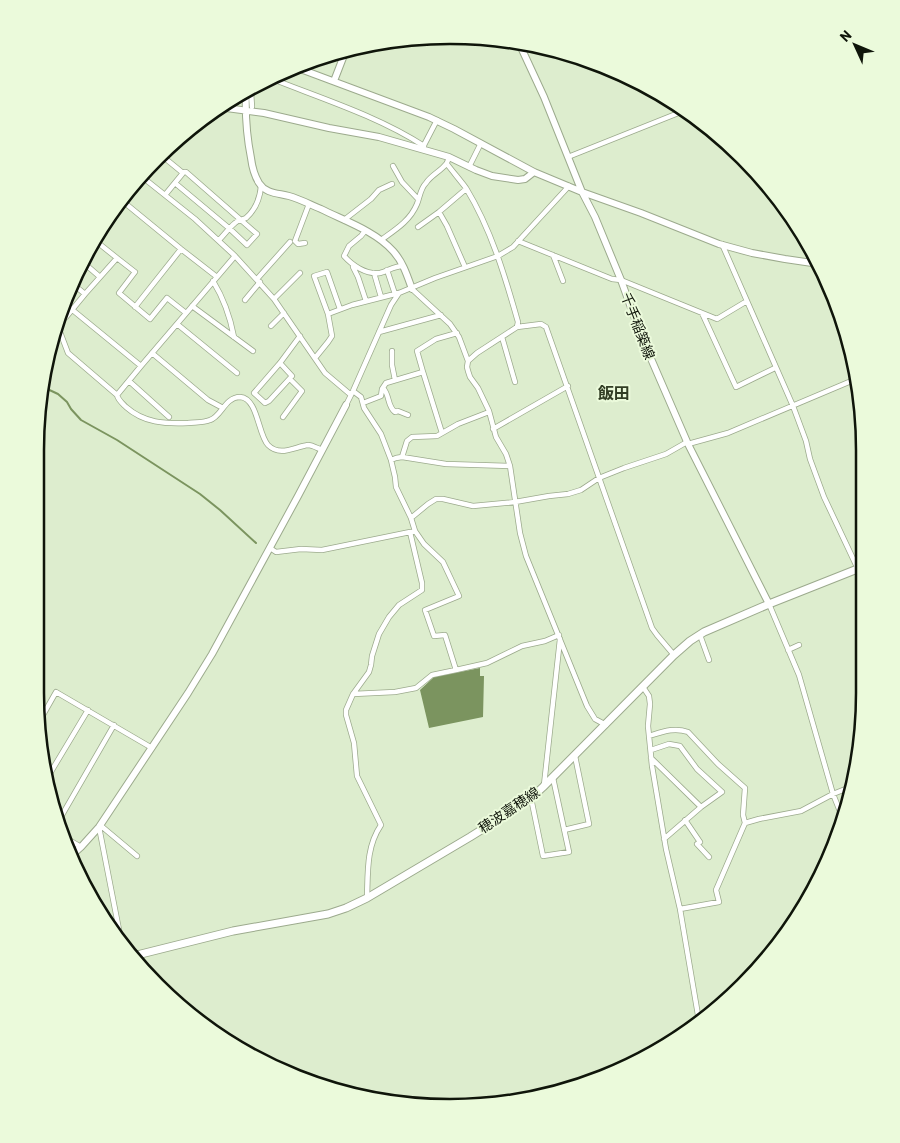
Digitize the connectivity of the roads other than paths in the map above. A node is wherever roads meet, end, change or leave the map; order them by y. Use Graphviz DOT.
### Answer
graph roads {
  1 [pos="523,51"];
  2 [pos="343,59"];
  3 [pos="305,71"];
  4 [pos="334,81"];
  5 [pos="280,82"];
  6 [pos="251,96"];
  7 [pos="246,99"];
  8 [pos="252,107"];
  9 [pos="230,109"];
  10 [pos="246,111"];
  11 [pos="678,113"];
  12 [pos="437,120"];
  13 [pos="481,143"];
  14 [pos="423,147"];
  15 [pos="568,157"];
  16 [pos="166,160"];
  17 [pos="448,160"];
  18 [pos="393,166"];
  19 [pos="469,167"];
  20 [pos="534,172"];
  21 [pos="183,173"];
  22 [pos="147,180"];
  23 [pos="175,183"];
  24 [pos="392,184"];
  25 [pos="261,186"];
  26 [pos="568,186"];
  27 [pos="466,189"];
  28 [pos="582,192"];
  29 [pos="165,195"];
  30 [pos="418,199"];
  31 [pos="127,204"];
  32 [pos="309,204"];
  33 [pos="440,212"];
  34 [pos="242,220"];
  35 [pos="344,220"];
  36 [pos="418,227"];
  37 [pos="230,229"];
  38 [pos="365,231"];
  39 [pos="219,240"];
  40 [pos="380,240"];
  41 [pos="518,241"];
  42 [pos="290,242"];
  43 [pos="305,243"];
  44 [pos="100,244"];
  45 [pos="722,244"];
  46 [pos="181,249"];
  47 [pos="553,255"];
  48 [pos="235,256"];
  49 [pos="498,256"];
  50 [pos="117,258"];
  51 [pos="810,263"];
  52 [pos="351,264"];
  53 [pos="88,266"];
  54 [pos="403,266"];
  55 [pos="465,267"];
  56 [pos="387,270"];
  57 [pos="300,273"];
  58 [pos="374,273"];
  59 [pos="100,276"];
  60 [pos="217,277"];
  61 [pos="258,280"];
  62 [pos="621,280"];
  63 [pos="563,281"];
  64 [pos="213,282"];
  65 [pos="78,288"];
  66 [pos="412,289"];
  67 [pos="84,294"];
  68 [pos="397,294"];
  69 [pos="381,297"];
  70 [pos="274,299"];
  71 [pos="244,300"];
  72 [pos="366,301"];
  73 [pos="747,301"];
  74 [pos="192,306"];
  75 [pos="135,307"];
  76 [pos="70,308"];
  77 [pos="340,309"];
  78 [pos="72,310"];
  79 [pos="186,313"];
  80 [pos="284,313"];
  81 [pos="702,313"];
  82 [pos="328,314"];
  83 [pos="67,315"];
  84 [pos="441,315"];
  85 [pos="177,324"];
  86 [pos="271,326"];
  87 [pos="517,327"];
  88 [pos="379,332"];
  89 [pos="457,333"];
  90 [pos="61,334"];
  91 [pos="300,336"];
  92 [pos="234,337"];
  93 [pos="502,337"];
  94 [pos="253,351"];
  95 [pos="392,351"];
  96 [pos="152,354"];
  97 [pos="315,358"];
  98 [pos="468,361"];
  99 [pos="280,363"];
  100 [pos="141,366"];
  101 [pos="775,368"];
  102 [pos="423,372"];
  103 [pos="237,373"];
  104 [pos="290,379"];
  105 [pos="395,380"];
  106 [pos="129,381"];
  107 [pos="515,382"];
  108 [pos="850,382"];
  109 [pos="568,386"];
  110 [pos="383,388"];
  111 [pos="352,393"];
  112 [pos="117,395"];
  113 [pos="363,403"];
  114 [pos="346,405"];
  115 [pos="793,406"];
  116 [pos="223,408"];
  117 [pos="489,412"];
  118 [pos="408,415"];
  119 [pos="169,417"];
  120 [pos="282,417"];
  121 [pos="493,429"];
  122 [pos="442,433"];
  123 [pos="688,443"];
  124 [pos="322,450"];
  125 [pos="402,457"];
  126 [pos="391,460"];
  127 [pos="510,466"];
  128 [pos="599,478"];
  129 [pos="515,502"];
  130 [pos="411,518"];
  131 [pos="413,532"];
  132 [pos="270,548"];
  133 [pos="856,558"];
  134 [pos="856,570"];
  135 [pos="769,604"];
  136 [pos="700,635"];
  137 [pos="560,636"];
  138 [pos="799,645"];
  139 [pos="788,650"];
  140 [pos="674,655"];
  141 [pos="709,660"];
  142 [pos="456,670"];
  143 [pos="643,687"];
  144 [pos="353,694"];
  145 [pos="88,710"];
  146 [pos="45,712"];
  147 [pos="114,725"];
  148 [pos="606,725"];
  149 [pos="649,736"];
  150 [pos="152,748"];
  151 [pos="651,750"];
  152 [pos="574,756"];
  153 [pos="651,758"];
  154 [pos="52,770"];
  155 [pos="553,778"];
  156 [pos="544,787"];
  157 [pos="844,790"];
  158 [pos="833,794"];
  159 [pos="531,798"];
  160 [pos="701,807"];
  161 [pos="839,808"];
  162 [pos="62,814"];
  163 [pos="685,820"];
  164 [pos="745,823"];
  165 [pos="100,826"];
  166 [pos="564,830"];
  167 [pos="664,839"];
  168 [pos="72,842"];
  169 [pos="82,847"];
  170 [pos="76,851"];
  171 [pos="137,856"];
  172 [pos="709,857"];
  173 [pos="367,898"];
  174 [pos="680,909"];
  175 [pos="119,928"];
  176 [pos="140,954"];
  177 [pos="698,1014"];
  1 -- 15 [label="street, 千手稲築線"];
  2 -- 4 [label="street"];
  3 -- 4 [label="street"];
  4 -- 12 [label="street"];
  5 -- 14 [label="street"];
  6 -- 8 [label="street"];
  7 -- 10 [label="street"];
  9 -- 10 [label="street"];
  10 -- 14 [label="street"];
  10 -- 25 [label="street"];
  11 -- 15 [label="street"];
  12 -- 13 [label="street"];
  12 -- 14 [label="street"];
  13 -- 19 [label="street"];
  13 -- 20 [label="street"];
  14 -- 17 [label="street"];
  15 -- 28 [label="street, 千手稲築線"];
  16 -- 21 [label="street"];
  17 -- 19 [label="street"];
  17 -- 27 [label="street"];
  17 -- 30 [label="street"];
  18 -- 30 [label="street"];
  19 -- 20 [label="street"];
  20 -- 26 [label="street"];
  21 -- 23 [label="street"];
  21 -- 34 [label="street"];
  22 -- 29 [label="street"];
  23 -- 29 [label="street"];
  23 -- 37 [label="street"];
  24 -- 35 [label="street"];
  25 -- 32 [label="street"];
  25 -- 34 [label="street"];
  26 -- 28 [label="street"];
  26 -- 41 [label="street"];
  27 -- 33 [label="street"];
  27 -- 49 [label="street"];
  28 -- 45 [label="street"];
  28 -- 62 [label="street, 千手稲築線"];
  29 -- 39 [label="street"];
  30 -- 40 [label="street"];
  31 -- 46 [label="street"];
  32 -- 35 [label="street"];
  32 -- 43 [label="street"];
  33 -- 36 [label="street"];
  33 -- 55 [label="street"];
  34 -- 37 [label="street"];
  34 -- 37 [label="street"];
  35 -- 38 [label="street"];
  37 -- 39 [label="street"];
  38 -- 40 [label="street"];
  38 -- 52 [label="street"];
  39 -- 48 [label="street"];
  40 -- 54 [label="street"];
  41 -- 47 [label="street"];
  41 -- 49 [label="street"];
  42 -- 61 [label="street"];
  44 -- 50 [label="street"];
  45 -- 51 [label="street"];
  45 -- 73 [label="street"];
  46 -- 60 [label="street"];
  46 -- 75 [label="street"];
  47 -- 62 [label="street"];
  47 -- 63 [label="street"];
  48 -- 60 [label="street"];
  48 -- 61 [label="street"];
  49 -- 55 [label="street"];
  49 -- 87 [label="street"];
  50 -- 59 [label="street"];
  50 -- 75 [label="street"];
  52 -- 58 [label="street"];
  52 -- 72 [label="street"];
  53 -- 59 [label="street"];
  54 -- 56 [label="street"];
  54 -- 66 [label="street"];
  55 -- 66 [label="street"];
  56 -- 58 [label="street"];
  56 -- 68 [label="street"];
  57 -- 70 [label="street"];
  58 -- 69 [label="street"];
  59 -- 67 [label="street"];
  60 -- 64 [label="street"];
  61 -- 70 [label="street"];
  61 -- 71 [label="street"];
  62 -- 81 [label="street"];
  62 -- 123 [label="street, 千手稲築線"];
  64 -- 74 [label="street"];
  64 -- 92 [label="street"];
  65 -- 67 [label="street"];
  66 -- 68 [label="street"];
  66 -- 84 [label="street"];
  67 -- 78 [label="street"];
  68 -- 69 [label="street"];
  68 -- 88 [label="street"];
  69 -- 72 [label="street"];
  70 -- 80 [label="street"];
  72 -- 77 [label="street"];
  73 -- 81 [label="street"];
  73 -- 101 [label="street"];
  74 -- 79 [label="street"];
  74 -- 92 [label="street"];
  75 -- 79 [label="street"];
  76 -- 78 [label="street"];
  77 -- 82 [label="street"];
  77 -- 82 [label="street"];
  78 -- 83 [label="street"];
  78 -- 100 [label="street"];
  79 -- 85 [label="street"];
  80 -- 86 [label="street"];
  80 -- 91 [label="street"];
  81 -- 101 [label="street"];
  82 -- 97 [label="street"];
  84 -- 88 [label="street"];
  84 -- 89 [label="street"];
  85 -- 96 [label="street"];
  85 -- 103 [label="street"];
  87 -- 93 [label="street"];
  87 -- 109 [label="street"];
  88 -- 111 [label="street"];
  89 -- 98 [label="street"];
  89 -- 102 [label="street"];
  90 -- 112 [label="street"];
  91 -- 97 [label="street"];
  91 -- 99 [label="street"];
  92 -- 94 [label="street"];
  93 -- 98 [label="street"];
  93 -- 107 [label="street"];
  95 -- 105 [label="street"];
  96 -- 100 [label="street"];
  96 -- 116 [label="street"];
  97 -- 111 [label="street"];
  98 -- 117 [label="street"];
  99 -- 104 [label="street"];
  99 -- 104 [label="street"];
  100 -- 106 [label="street"];
  101 -- 115 [label="street"];
  102 -- 105 [label="street"];
  102 -- 122 [label="street"];
  104 -- 120 [label="street"];
  105 -- 110 [label="street"];
  106 -- 112 [label="street"];
  106 -- 119 [label="street"];
  108 -- 115 [label="street"];
  109 -- 121 [label="street"];
  109 -- 128 [label="street"];
  110 -- 113 [label="street"];
  110 -- 118 [label="street"];
  111 -- 113 [label="street"];
  111 -- 114 [label="street"];
  112 -- 116 [label="street"];
  113 -- 126 [label="street"];
  114 -- 124 [label="street"];
  115 -- 123 [label="street"];
  115 -- 133 [label="street"];
  116 -- 124 [label="street"];
  117 -- 121 [label="street"];
  117 -- 122 [label="street"];
  121 -- 127 [label="street"];
  122 -- 125 [label="street"];
  123 -- 128 [label="street"];
  123 -- 135 [label="street, 千手稲築線"];
  124 -- 132 [label="street"];
  125 -- 126 [label="street"];
  125 -- 127 [label="street"];
  126 -- 130 [label="street"];
  127 -- 129 [label="street"];
  128 -- 129 [label="street"];
  128 -- 140 [label="street"];
  129 -- 130 [label="street"];
  129 -- 137 [label="street"];
  130 -- 131 [label="street"];
  131 -- 132 [label="street"];
  131 -- 142 [label="street"];
  131 -- 144 [label="street"];
  132 -- 150 [label="street"];
  134 -- 135 [label="main road, 穂波嘉穂線"];
  135 -- 136 [label="main road, 穂波嘉穂線"];
  135 -- 139 [label="street"];
  136 -- 140 [label="main road, 穂波嘉穂線"];
  136 -- 141 [label="street"];
  137 -- 142 [label="street"];
  137 -- 148 [label="street"];
  137 -- 156 [label="street"];
  138 -- 139 [label="street"];
  139 -- 158 [label="street"];
  140 -- 143 [label="main road, 穂波嘉穂線"];
  142 -- 144 [label="street"];
  143 -- 148 [label="main road, 穂波嘉穂線"];
  143 -- 149 [label="street"];
  144 -- 173 [label="street"];
  145 -- 146 [label="street"];
  145 -- 147 [label="street"];
  145 -- 154 [label="street"];
  147 -- 150 [label="street"];
  147 -- 162 [label="street"];
  148 -- 152 [label="main road, 穂波嘉穂線"];
  149 -- 151 [label="street"];
  149 -- 164 [label="street"];
  150 -- 165 [label="street"];
  151 -- 153 [label="street"];
  151 -- 160 [label="street"];
  152 -- 155 [label="main road, 穂波嘉穂線"];
  152 -- 166 [label="street"];
  153 -- 160 [label="street"];
  153 -- 167 [label="street"];
  155 -- 156 [label="main road, 穂波嘉穂線"];
  155 -- 166 [label="street"];
  156 -- 159 [label="main road, 穂波嘉穂線"];
  157 -- 158 [label="street"];
  158 -- 161 [label="street"];
  158 -- 164 [label="street"];
  159 -- 166 [label="street"];
  159 -- 173 [label="main road, 穂波嘉穂線"];
  160 -- 163 [label="street"];
  163 -- 167 [label="street"];
  163 -- 172 [label="street"];
  164 -- 174 [label="street"];
  165 -- 169 [label="street"];
  165 -- 171 [label="street"];
  165 -- 175 [label="street"];
  167 -- 174 [label="street"];
  168 -- 169 [label="street"];
  169 -- 170 [label="street"];
  173 -- 176 [label="main road, 穂波嘉穂線"];
  174 -- 177 [label="street"];
}
